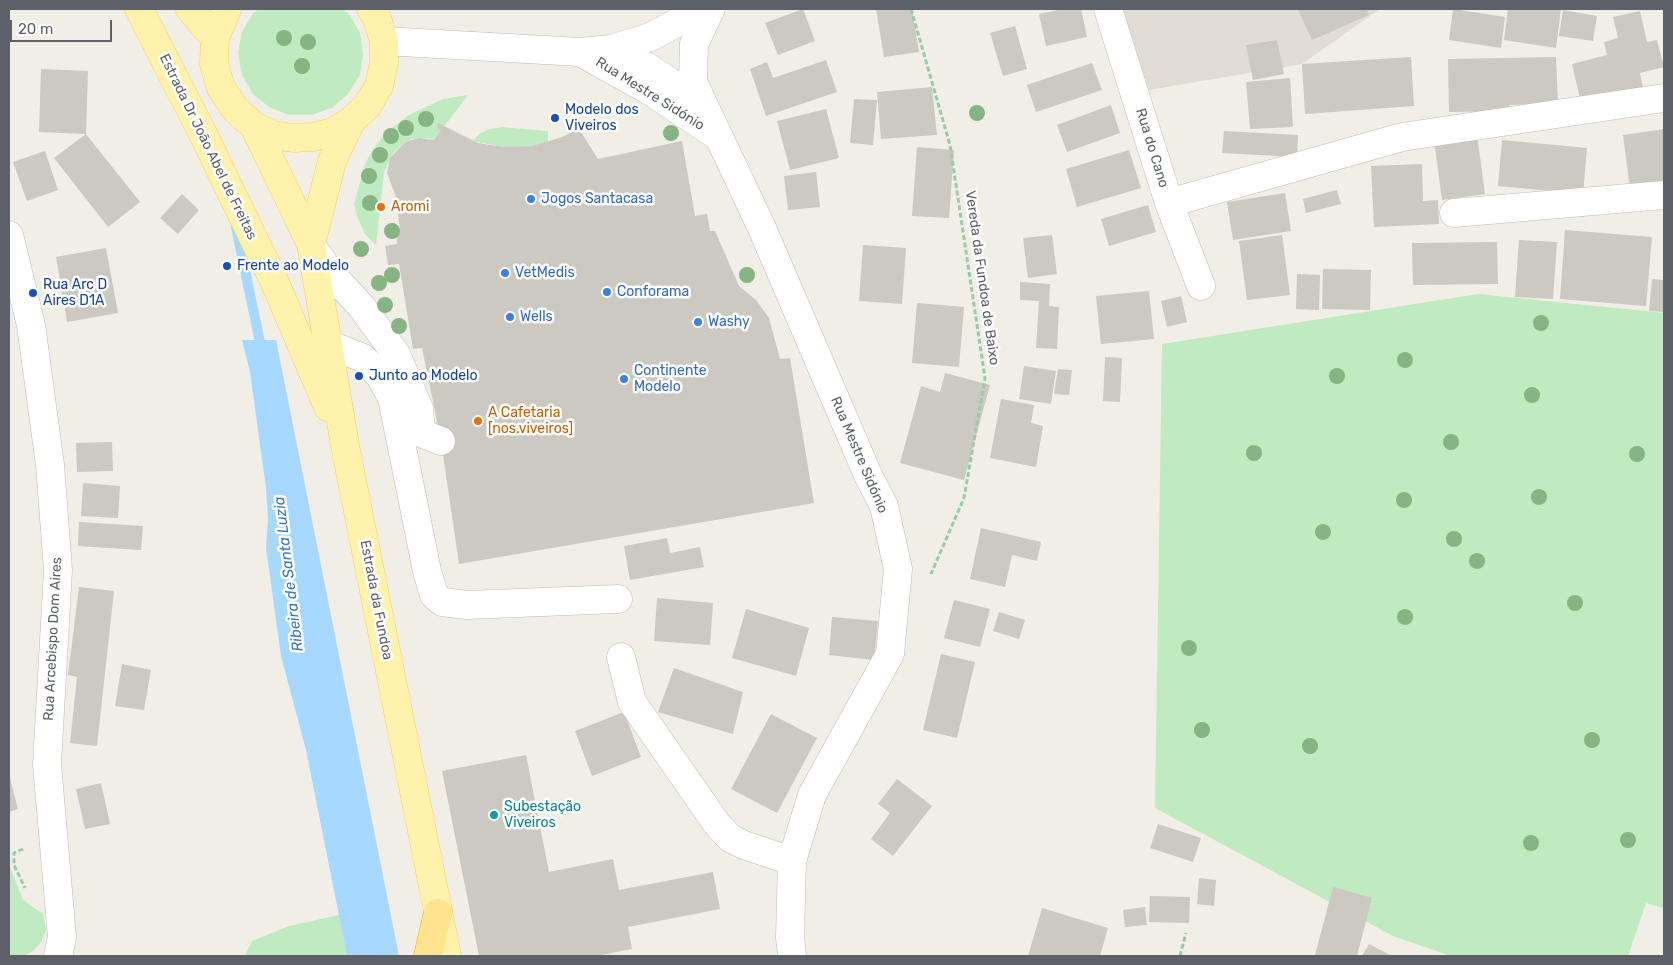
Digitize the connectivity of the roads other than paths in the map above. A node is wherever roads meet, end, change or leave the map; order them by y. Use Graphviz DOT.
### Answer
graph roads {
  1 [pos="139,9"];
  2 [pos="190,9"];
  3 [pos="226,9"];
  4 [pos="371,9"];
  5 [pos="704,9"];
  6 [pos="711,9"];
  7 [pos="1108,9"];
  8 [pos="215,38"];
  9 [pos="384,41"];
  10 [pos="611,49"];
  11 [pos="580,52"];
  12 [pos="1664,98"];
  13 [pos="351,121"];
  14 [pos="254,126"];
  15 [pos="719,137"];
  16 [pos="1664,195"];
  17 [pos="1169,203"];
  18 [pos="1454,213"];
  19 [pos="9,235"];
  20 [pos="311,245"];
  21 [pos="1201,286"];
  22 [pos="328,344"];
  23 [pos="441,441"];
  24 [pos="346,451"];
  25 [pos="618,599"];
  26 [pos="620,657"];
  27 [pos="792,861"];
  28 [pos="438,913"];
  29 [pos="58,956"];
  30 [pos="428,956"];
  31 [pos="447,956"];
  32 [pos="792,956"];
  1 -- 24 [label="main road, Estrada Dr João Abel de Freitas"];
  2 -- 8 [label="main road"];
  3 -- 8 [label="main road"];
  4 -- 9 [label="main road"];
  5 -- 10 [label="street"];
  6 -- 15 [label="street, Rua Mestre Sidónio"];
  7 -- 17 [label="street, Rua do Cano"];
  8 -- 14 [label="main road"];
  9 -- 11 [label="street"];
  9 -- 13 [label="main road"];
  10 -- 11 [label="street"];
  10 -- 15 [label="street, Rua Mestre Sidónio"];
  11 -- 15 [label="street, Rua Mestre Sidónio"];
  12 -- 17 [label="street"];
  13 -- 14 [label="main road"];
  13 -- 20 [label="main road, Estrada da Fundoa"];
  14 -- 20 [label="main road, Estrada da Fundoa"];
  15 -- 27 [label="street, Rua Mestre Sidónio"];
  16 -- 18 [label="street"];
  17 -- 21 [label="street, Rua do Cano"];
  19 -- 29 [label="street, Rua Arcebispo Dom Aires"];
  20 -- 22 [label="main road, Estrada da Fundoa"];
  20 -- 23 [label="street"];
  22 -- 24 [label="main road, Estrada da Fundoa"];
  22 -- 25 [label="street"];
  24 -- 28 [label="main road, Estrada da Fundoa"];
  26 -- 27 [label="street"];
  27 -- 32 [label="street, Rua Mestre Sidónio"];
  28 -- 30 [label="highway"];
  28 -- 31 [label="main road, Estrada da Fundoa"];
}
